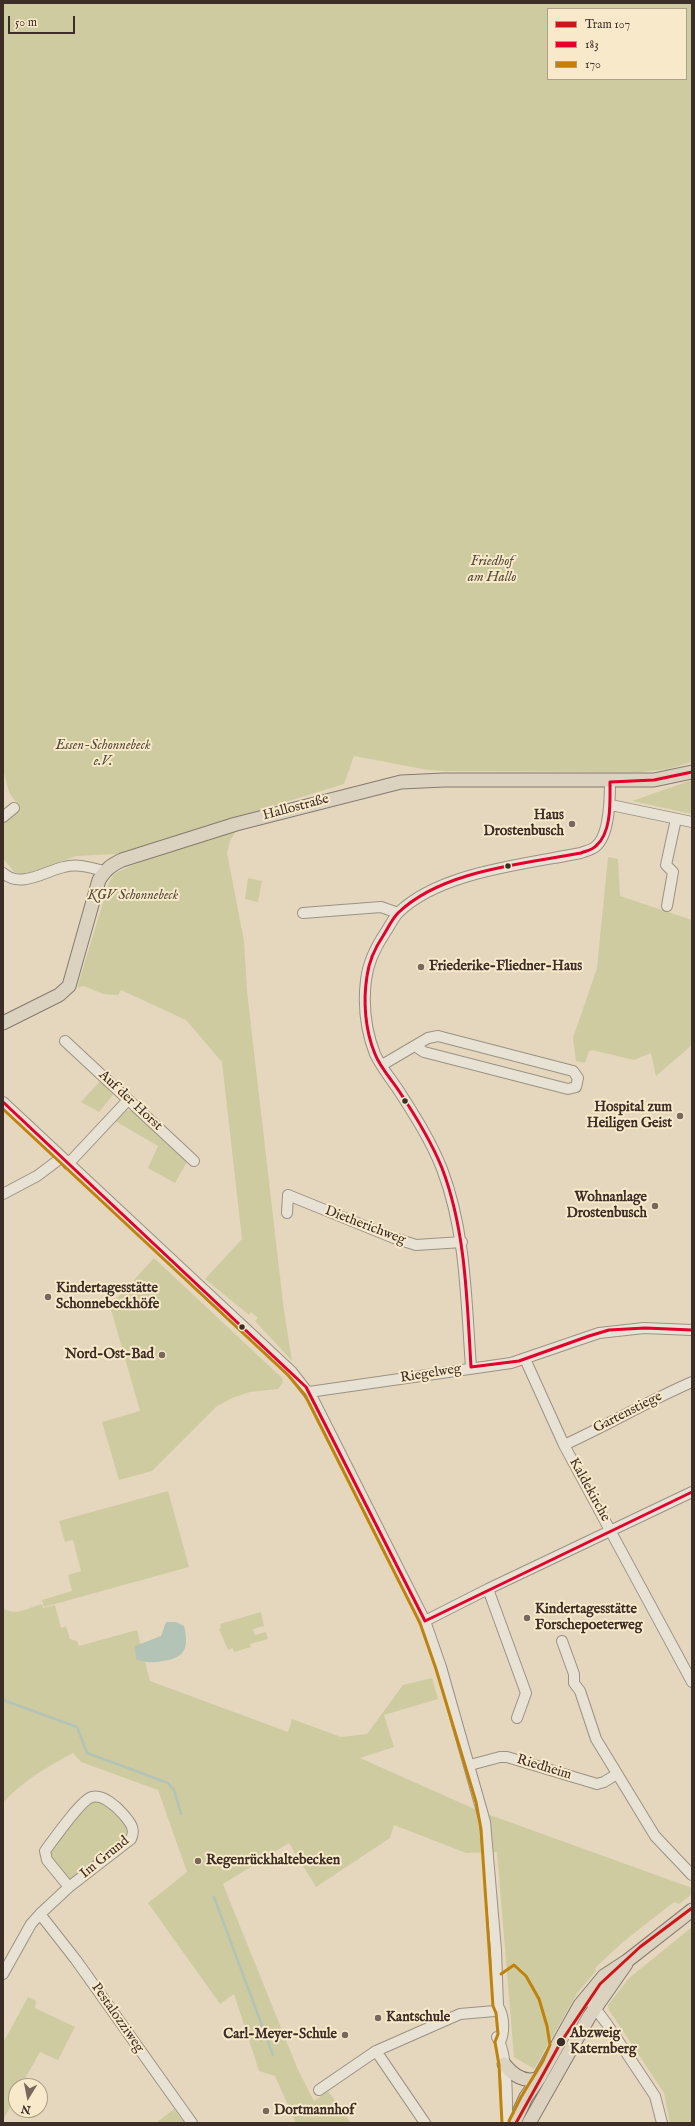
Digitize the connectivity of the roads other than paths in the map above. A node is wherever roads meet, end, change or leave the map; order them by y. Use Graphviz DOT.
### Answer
graph roads {
  1 [pos="692,772"];
  2 [pos="610,782"];
  3 [pos="611,805"];
  4 [pos="14,808"];
  5 [pos="3,817"];
  6 [pos="676,819"];
  7 [pos="692,822"];
  8 [pos="104,871"];
  9 [pos="3,873"];
  10 [pos="667,906"];
  11 [pos="303,913"];
  12 [pos="398,914"];
  13 [pos="3,1023"];
  14 [pos="66,1041"];
  15 [pos="415,1046"];
  16 [pos="382,1065"];
  17 [pos="128,1100"];
  18 [pos="3,1102"];
  19 [pos="64,1161"];
  20 [pos="194,1161"];
  21 [pos="3,1194"];
  22 [pos="287,1213"];
  23 [pos="462,1242"];
  24 [pos="692,1330"];
  25 [pos="525,1359"];
  26 [pos="471,1367"];
  27 [pos="692,1382"];
  28 [pos="309,1392"];
  29 [pos="564,1445"];
  30 [pos="692,1492"];
  31 [pos="612,1531"];
  32 [pos="488,1589"];
  33 [pos="425,1621"];
  34 [pos="562,1641"];
  35 [pos="692,1682"];
  36 [pos="517,1718"];
  37 [pos="470,1765"];
  38 [pos="617,1774"];
  39 [pos="692,1874"];
  40 [pos="69,1887"];
  41 [pos="692,1910"];
  42 [pos="40,1914"];
  43 [pos="627,1961"];
  44 [pos="3,1974"];
  45 [pos="585,1997"];
  46 [pos="595,2008"];
  47 [pos="496,2009"];
  48 [pos="376,2051"];
  49 [pos="504,2064"];
  50 [pos="539,2078"];
  51 [pos="319,2090"];
  52 [pos="192,2123"];
  53 [pos="426,2123"];
  54 [pos="508,2123"];
  55 [pos="514,2123"];
  56 [pos="529,2123"];
  57 [pos="662,2123"];
  1 -- 2 [label="main road, Hallostraße"];
  2 -- 3 [label="street"];
  2 -- 8 [label="main road, Hallostraße"];
  3 -- 6 [label="street"];
  3 -- 12 [label="street"];
  4 -- 5 [label="street"];
  6 -- 7 [label="street"];
  6 -- 10 [label="street"];
  8 -- 9 [label="street"];
  8 -- 13 [label="main road"];
  11 -- 12 [label="street"];
  12 -- 16 [label="street"];
  14 -- 17 [label="street, Auf der Horst"];
  15 -- 15 [label="street"];
  15 -- 16 [label="street"];
  16 -- 23 [label="street"];
  17 -- 19 [label="street"];
  17 -- 20 [label="street, Auf der Horst"];
  18 -- 19 [label="street"];
  19 -- 21 [label="street"];
  19 -- 28 [label="street"];
  22 -- 23 [label="street, Dietherichweg"];
  23 -- 26 [label="street"];
  24 -- 25 [label="street, Riegelweg"];
  25 -- 26 [label="street, Riegelweg"];
  25 -- 29 [label="street, Kaldekirche"];
  26 -- 28 [label="street, Riegelweg"];
  27 -- 29 [label="street, Gartenstiege"];
  28 -- 33 [label="street"];
  29 -- 31 [label="street, Kaldekirche"];
  30 -- 31 [label="street"];
  31 -- 32 [label="street"];
  31 -- 35 [label="street, Kaldekirche"];
  32 -- 33 [label="street"];
  32 -- 36 [label="street"];
  33 -- 37 [label="street"];
  34 -- 38 [label="street"];
  37 -- 38 [label="street, Riedheim"];
  37 -- 47 [label="street"];
  38 -- 39 [label="street"];
  40 -- 40 [label="street, Im Grund"];
  40 -- 42 [label="street, Im Grund"];
  41 -- 43 [label="main road"];
  42 -- 44 [label="street, Im Grund"];
  42 -- 52 [label="street, Pestalozziweg"];
  43 -- 45 [label="main road"];
  43 -- 46 [label="main road"];
  45 -- 46 [label="street"];
  45 -- 50 [label="main road"];
  46 -- 56 [label="main road"];
  46 -- 57 [label="street"];
  47 -- 48 [label="street"];
  47 -- 49 [label="street"];
  48 -- 51 [label="street"];
  48 -- 53 [label="street"];
  49 -- 50 [label="main road"];
  49 -- 54 [label="street"];
  50 -- 55 [label="main road"];
}
